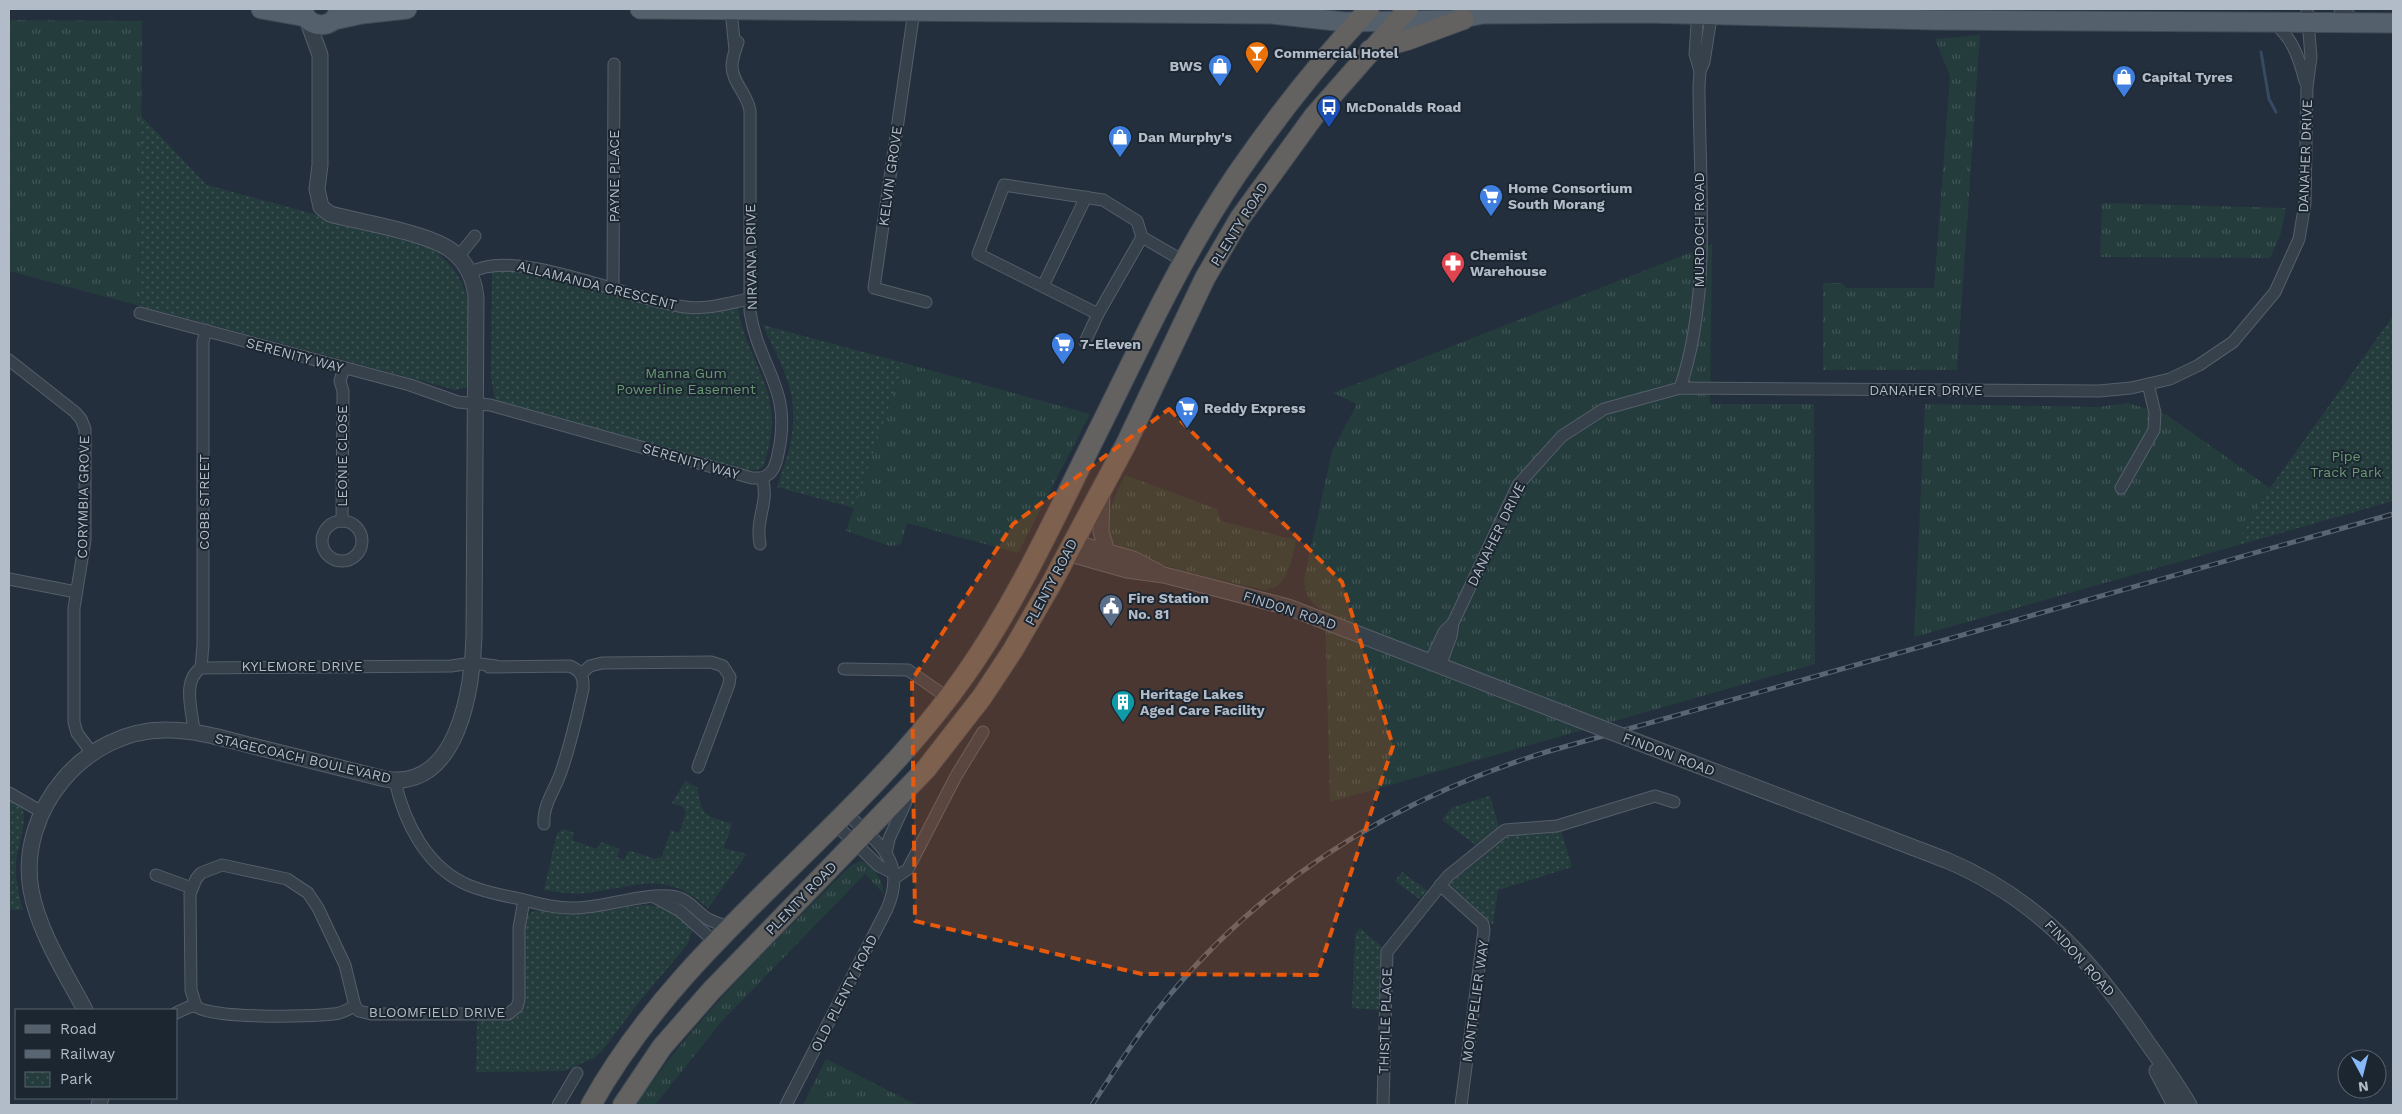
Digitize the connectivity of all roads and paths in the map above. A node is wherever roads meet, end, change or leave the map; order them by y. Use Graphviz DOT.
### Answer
graph roads {
  1 [pos="261,9"];
  2 [pos="406,9"];
  3 [pos="640,9"];
  4 [pos="1327,9"];
  5 [pos="2340,9"];
  6 [pos="731,10"];
  7 [pos="888,10"];
  8 [pos="1049,10"];
  9 [pos="914,11"];
  10 [pos="1188,11"];
  11 [pos="1705,11"];
  12 [pos="1272,14"];
  13 [pos="1473,14"];
  14 [pos="305,15"];
  15 [pos="1362,15"];
  16 [pos="2307,15"];
  17 [pos="1401,16"];
  18 [pos="335,17"];
  19 [pos="2270,21"];
  20 [pos="2358,22"];
  21 [pos="2393,23"];
  22 [pos="1370,50"];
  23 [pos="320,55"];
  24 [pos="614,64"];
  25 [pos="2307,87"];
  26 [pos="1086,197"];
  27 [pos="475,236"];
  28 [pos="1142,237"];
  29 [pos="458,257"];
  30 [pos="1185,262"];
  31 [pos="471,275"];
  32 [pos="1042,286"];
  33 [pos="613,288"];
  34 [pos="750,299"];
  35 [pos="926,302"];
  36 [pos="140,313"];
  37 [pos="1098,314"];
  38 [pos="209,331"];
  39 [pos="1085,342"];
  40 [pos="9,360"];
  41 [pos="347,369"];
  42 [pos="2148,384"];
  43 [pos="1680,388"];
  44 [pos="475,403"];
  45 [pos="762,478"];
  46 [pos="1103,484"];
  47 [pos="2121,488"];
  48 [pos="342,521"];
  49 [pos="1046,539"];
  50 [pos="760,544"];
  51 [pos="1069,548"];
  52 [pos="1106,551"];
  53 [pos="1164,575"];
  54 [pos="9,579"];
  55 [pos="76,592"];
  56 [pos="1435,664"];
  57 [pos="472,666"];
  58 [pos="204,667"];
  59 [pos="844,670"];
  60 [pos="581,674"];
  61 [pos="948,698"];
  62 [pos="190,732"];
  63 [pos="983,732"];
  64 [pos="92,753"];
  65 [pos="698,767"];
  66 [pos="918,776"];
  67 [pos="399,780"];
  68 [pos="9,793"];
  69 [pos="1674,802"];
  70 [pos="42,812"];
  71 [pos="840,819"];
  72 [pos="544,824"];
  73 [pos="860,837"];
  74 [pos="886,854"];
  75 [pos="156,875"];
  76 [pos="894,876"];
  77 [pos="1440,885"];
  78 [pos="192,888"];
  79 [pos="654,897"];
  80 [pos="524,900"];
  81 [pos="730,927"];
  82 [pos="762,938"];
  83 [pos="716,944"];
  84 [pos="355,1006"];
  85 [pos="193,1008"];
  86 [pos="84,1009"];
  87 [pos="178,1012"];
  88 [pos="2127,1012"];
  89 [pos="178,1016"];
  90 [pos="577,1073"];
  91 [pos="558,1105"];
  92 [pos="590,1105"];
  93 [pos="623,1105"];
  94 [pos="786,1105"];
  95 [pos="1383,1105"];
  96 [pos="1461,1105"];
  97 [pos="2175,1105"];
  98 [pos="2189,1105"];
  1 -- 14 [label="main road"];
  2 -- 18 [label="main road"];
  3 -- 6 [label="main road"];
  4 -- 12 [label="main road"];
  5 -- 20 [label="street"];
  6 -- 7 [label="main road"];
  6 -- 34 [label="street, NIRVANA DRIVE"];
  7 -- 9 [label="main road"];
  8 -- 9 [label="main road"];
  8 -- 10 [label="main road"];
  9 -- 35 [label="street, KELVIN GROVE"];
  10 -- 12 [label="main road"];
  11 -- 13 [label="main road"];
  11 -- 19 [label="main road"];
  11 -- 43 [label="street, MURDOCH ROAD"];
  12 -- 15 [label="main road"];
  13 -- 17 [label="main road"];
  13 -- 22 [label="highway"];
  14 -- 18 [label="main road"];
  14 -- 23 [label="street"];
  15 -- 17 [label="main road"];
  15 -- 30 [label="highway, PLENTY ROAD"];
  16 -- 19 [label="main road"];
  16 -- 20 [label="main road"];
  16 -- 25 [label="street, DANAHER DRIVE"];
  17 -- 22 [label="highway, PLENTY ROAD"];
  18 -- 23 [label="street"];
  19 -- 25 [label="street, DANAHER DRIVE"];
  20 -- 21 [label="main road"];
  22 -- 46 [label="highway, PLENTY ROAD"];
  23 -- 29 [label="street"];
  24 -- 33 [label="street, PAYNE PLACE"];
  25 -- 42 [label="street, DANAHER DRIVE"];
  26 -- 28 [label="street"];
  26 -- 32 [label="street"];
  26 -- 32 [label="street"];
  27 -- 29 [label="street"];
  28 -- 30 [label="street"];
  28 -- 37 [label="street"];
  29 -- 31 [label="street"];
  30 -- 49 [label="highway, PLENTY ROAD"];
  31 -- 33 [label="street, ALLAMANDA CRESCENT"];
  31 -- 44 [label="street"];
  32 -- 37 [label="street"];
  33 -- 34 [label="street, ALLAMANDA CRESCENT"];
  34 -- 45 [label="street, NIRVANA DRIVE"];
  36 -- 38 [label="street, SERENITY WAY"];
  37 -- 39 [label="street"];
  38 -- 41 [label="street, SERENITY WAY"];
  38 -- 58 [label="street, COBB STREET"];
  40 -- 55 [label="street, CORYMBIA GROVE"];
  41 -- 44 [label="street, SERENITY WAY"];
  41 -- 48 [label="street, LEONIE CLOSE"];
  42 -- 43 [label="street, DANAHER DRIVE"];
  42 -- 47 [label="street"];
  43 -- 56 [label="street, DANAHER DRIVE"];
  44 -- 45 [label="street, SERENITY WAY"];
  44 -- 57 [label="street, STAGECOACH BOULEVARD"];
  45 -- 50 [label="street"];
  46 -- 51 [label="highway, PLENTY ROAD"];
  46 -- 52 [label="street"];
  49 -- 51 [label="highway, FINDON ROAD"];
  49 -- 61 [label="highway, PLENTY ROAD"];
  51 -- 52 [label="street, FINDON ROAD"];
  51 -- 53 [label="street, FINDON ROAD"];
  51 -- 66 [label="highway, PLENTY ROAD"];
  52 -- 53 [label="street, FINDON ROAD"];
  53 -- 56 [label="street, FINDON ROAD"];
  54 -- 55 [label="street"];
  55 -- 64 [label="street, CORYMBIA GROVE"];
  56 -- 88 [label="street, FINDON ROAD, bridge"];
  57 -- 58 [label="street, KYLEMORE DRIVE"];
  57 -- 60 [label="street, KYLEMORE DRIVE"];
  57 -- 67 [label="street, STAGECOACH BOULEVARD"];
  58 -- 62 [label="street"];
  59 -- 61 [label="street"];
  60 -- 65 [label="street"];
  60 -- 72 [label="street"];
  61 -- 71 [label="highway, PLENTY ROAD"];
  62 -- 64 [label="street, STAGECOACH BOULEVARD"];
  62 -- 67 [label="street, STAGECOACH BOULEVARD"];
  63 -- 76 [label="street"];
  64 -- 70 [label="street, STAGECOACH BOULEVARD"];
  66 -- 73 [label="highway, PLENTY ROAD"];
  66 -- 74 [label="street"];
  67 -- 80 [label="street"];
  68 -- 70 [label="street"];
  69 -- 77 [label="street, THISTLE PLACE"];
  70 -- 86 [label="street, STAGECOACH BOULEVARD"];
  71 -- 73 [label="street"];
  71 -- 73 [label="street"];
  71 -- 81 [label="highway, PLENTY ROAD"];
  73 -- 74 [label="street"];
  73 -- 76 [label="street"];
  73 -- 82 [label="highway, PLENTY ROAD"];
  74 -- 76 [label="street"];
  75 -- 78 [label="street"];
  76 -- 94 [label="street, OLD PLENTY ROAD"];
  77 -- 95 [label="street, THISTLE PLACE"];
  77 -- 96 [label="street, MONTPELIER WAY"];
  78 -- 84 [label="street"];
  78 -- 85 [label="street"];
  79 -- 80 [label="street"];
  79 -- 81 [label="street"];
  79 -- 83 [label="street"];
  80 -- 84 [label="street, BLOOMFIELD DRIVE"];
  81 -- 83 [label="highway, PLENTY ROAD"];
  82 -- 83 [label="highway"];
  82 -- 93 [label="highway, PLENTY ROAD"];
  83 -- 92 [label="highway, PLENTY ROAD"];
  84 -- 85 [label="street, BLOOMFIELD DRIVE"];
  85 -- 87 [label="street"];
  85 -- 89 [label="street"];
  88 -- 97 [label="street, FINDON ROAD"];
  88 -- 98 [label="street, FINDON ROAD"];
  90 -- 91 [label="street"];
}
